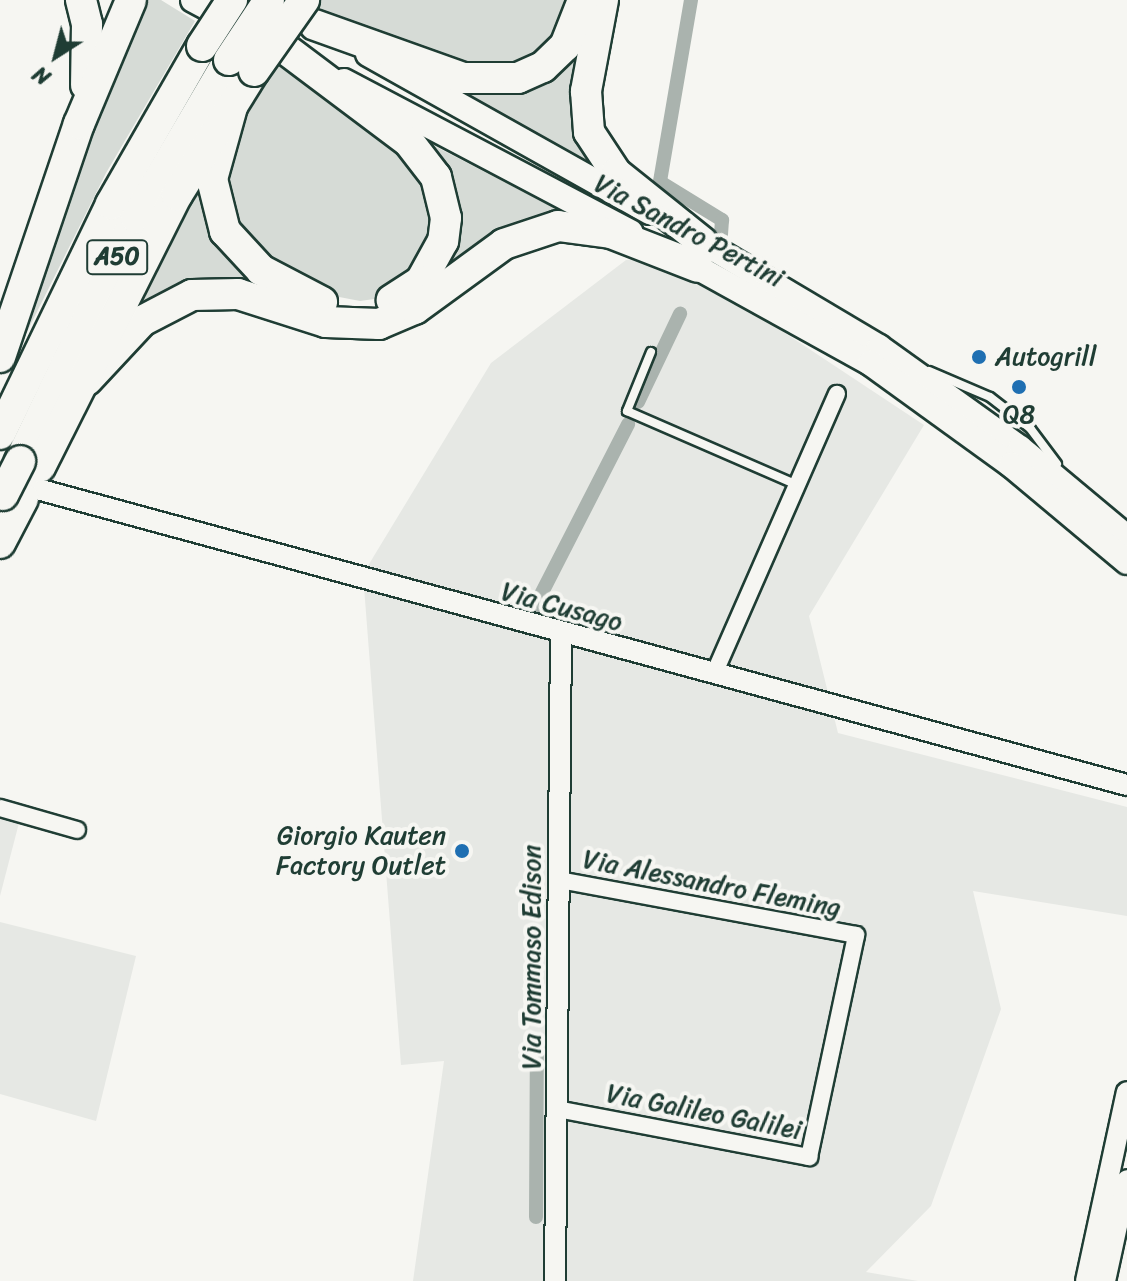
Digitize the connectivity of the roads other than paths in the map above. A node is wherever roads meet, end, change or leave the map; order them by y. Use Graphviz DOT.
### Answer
graph roads {
  1 [pos="81,0"];
  2 [pos="131,0"];
  3 [pos="193,0"];
  4 [pos="232,0"];
  5 [pos="269,0"];
  6 [pos="583,0"];
  7 [pos="603,0"];
  8 [pos="310,12"];
  9 [pos="288,51"];
  10 [pos="242,66"];
  11 [pos="232,107"];
  12 [pos="79,124"];
  13 [pos="700,254"];
  14 [pos="651,352"];
  15 [pos="0,357"];
  16 [pos="87,380"];
  17 [pos="837,394"];
  18 [pos="0,434"];
  19 [pos="14,484"];
  20 [pos="797,485"];
  21 [pos="1127,537"];
  22 [pos="0,543"];
  23 [pos="1127,562"];
  24 [pos="561,634"];
  25 [pos="714,674"];
  26 [pos="1122,786"];
  27 [pos="0,808"];
  28 [pos="77,830"];
  29 [pos="559,880"];
  30 [pos="856,935"];
  31 [pos="1127,1092"];
  32 [pos="557,1109"];
  33 [pos="1127,1180"];
  34 [pos="555,1281"];
  35 [pos="1086,1281"];
  36 [pos="1105,1281"];
  1 -- 12 [label="highway"];
  2 -- 12 [label="highway"];
  3 -- 9 [label="main road, Via Sandro Pertini"];
  4 -- 18 [label="highway, A50, bridge"];
  5 -- 8 [label="main road, Via Sandro Pertini"];
  5 -- 10 [label="highway, A50, bridge"];
  6 -- 8 [label="highway"];
  7 -- 13 [label="highway"];
  8 -- 10 [label="highway, bridge"];
  8 -- 13 [label="main road, Via Sandro Pertini"];
  9 -- 11 [label="highway"];
  9 -- 13 [label="main road, Via Sandro Pertini"];
  10 -- 11 [label="highway"];
  10 -- 19 [label="highway, A50"];
  11 -- 16 [label="highway"];
  12 -- 15 [label="highway"];
  13 -- 16 [label="highway"];
  13 -- 21 [label="main road, Via Sandro Pertini"];
  13 -- 23 [label="main road, Via Sandro Pertini"];
  14 -- 20 [label="lane"];
  16 -- 19 [label="highway"];
  17 -- 20 [label="street"];
  19 -- 22 [label="highway"];
  19 -- 24 [label="street, Via Cusago"];
  20 -- 25 [label="street"];
  24 -- 25 [label="street, Via Cusago"];
  24 -- 29 [label="street, Via Tommaso Edison"];
  25 -- 26 [label="street, Via Cusago"];
  27 -- 28 [label="street"];
  29 -- 30 [label="street, Via Alessandro Fleming"];
  29 -- 32 [label="street, Via Tommaso Edison"];
  30 -- 32 [label="street, Via Galileo Galilei"];
  31 -- 35 [label="street"];
  32 -- 34 [label="street, Via Tommaso Edison"];
  33 -- 36 [label="street"];
}
